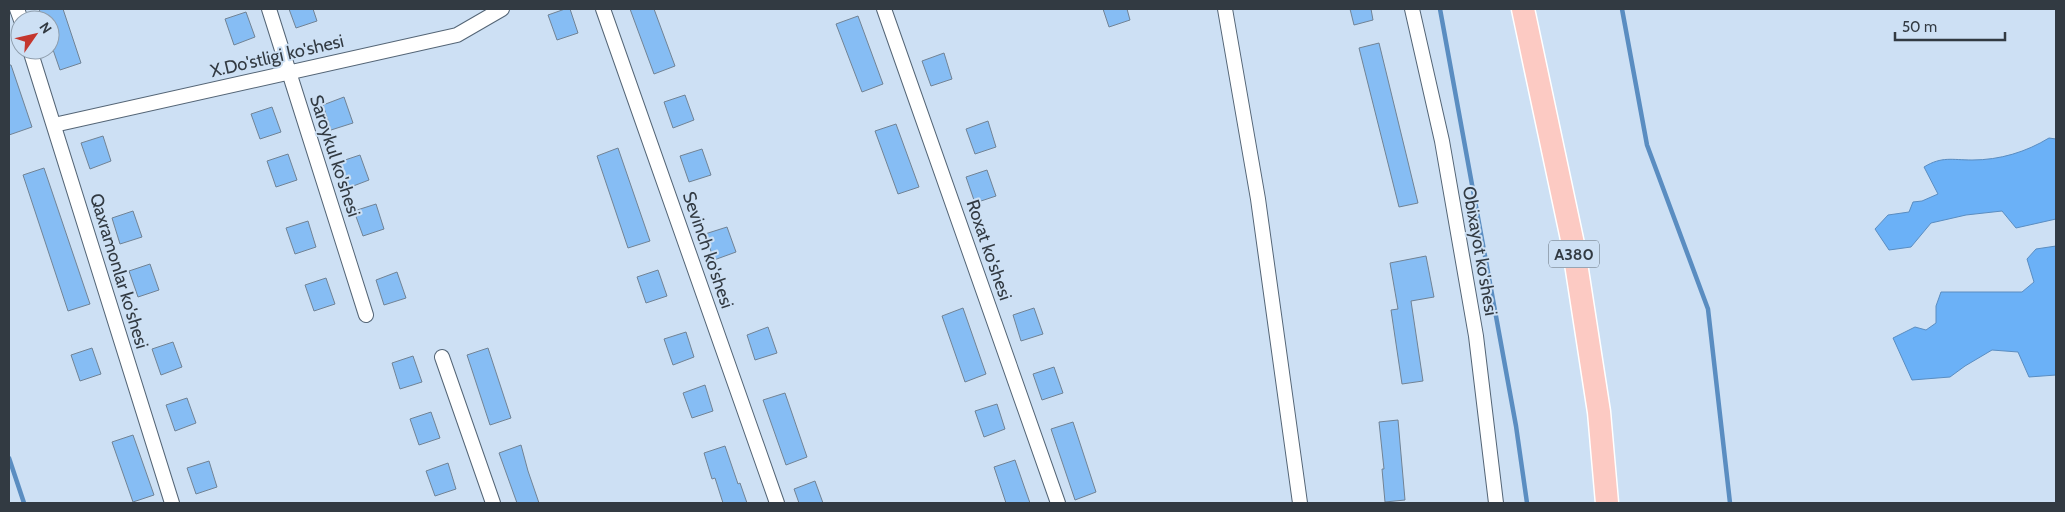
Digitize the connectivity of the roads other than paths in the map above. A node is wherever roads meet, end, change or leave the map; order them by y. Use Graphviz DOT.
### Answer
graph roads {
  1 [pos="269,9"];
  2 [pos="502,9"];
  3 [pos="603,9"];
  4 [pos="884,9"];
  5 [pos="1224,9"];
  6 [pos="1412,9"];
  7 [pos="1523,9"];
  8 [pos="33,60"];
  9 [pos="289,73"];
  10 [pos="54,125"];
  11 [pos="366,314"];
  12 [pos="442,357"];
  13 [pos="172,503"];
  14 [pos="493,503"];
  15 [pos="777,503"];
  16 [pos="1058,503"];
  17 [pos="1300,503"];
  18 [pos="1496,503"];
  19 [pos="1607,503"];
  1 -- 9 [label="street, Saroykul ko'shesi"];
  2 -- 9 [label="street, X.Do'stligi ko'shesi"];
  3 -- 15 [label="street, Sevinch ko'shesi"];
  4 -- 16 [label="street, Roxat ko'shesi"];
  5 -- 17 [label="street"];
  6 -- 18 [label="street, Obixayot ko'shesi"];
  7 -- 19 [label="highway, A380"];
  8 -- 10 [label="street, Qaxramonlar ko'shesi"];
  9 -- 10 [label="street, X.Do'stligi ko'shesi"];
  9 -- 11 [label="street, Saroykul ko'shesi"];
  10 -- 13 [label="street, Qaxramonlar ko'shesi"];
  12 -- 14 [label="street"];
}
